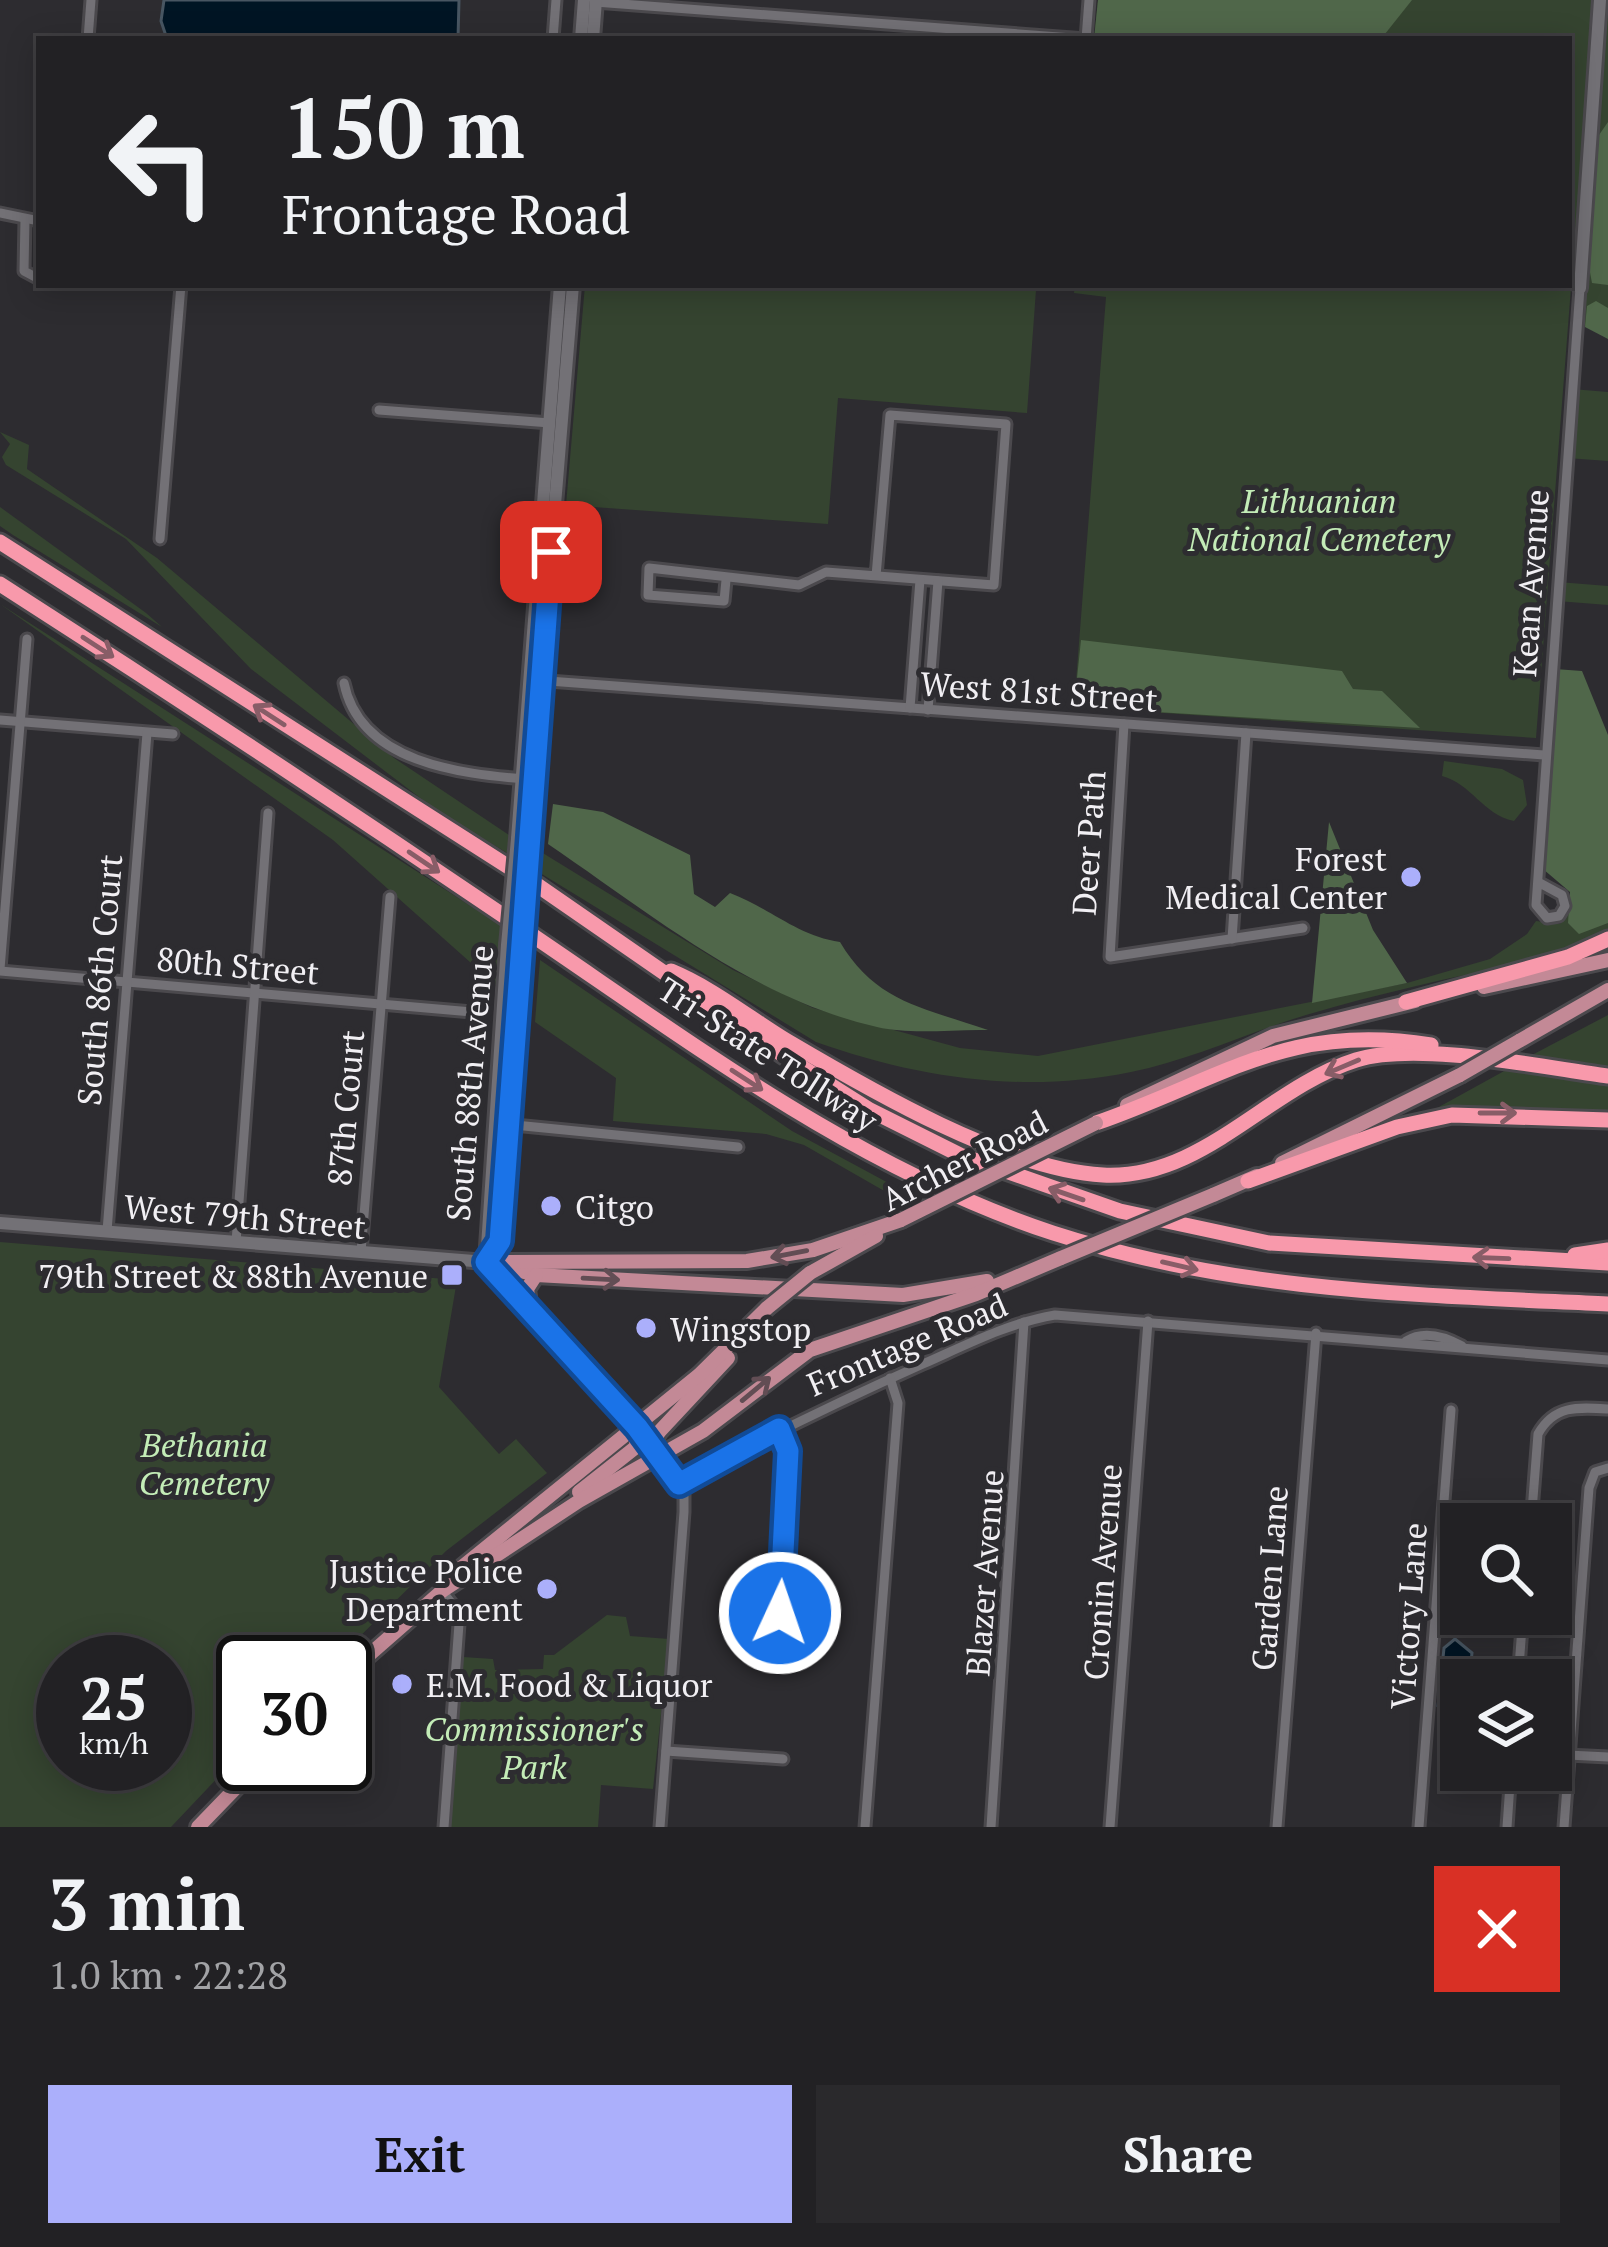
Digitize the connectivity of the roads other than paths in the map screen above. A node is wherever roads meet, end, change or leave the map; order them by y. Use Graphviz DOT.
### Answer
graph roads {
  1 [pos="91,0"];
  2 [pos="556,0"];
  3 [pos="1089,0"];
  4 [pos="1600,0"];
  5 [pos="590,1"];
  6 [pos="88,36"];
  7 [pos="554,36"];
  8 [pos="582,36"];
  9 [pos="593,36"];
  10 [pos="1047,36"];
  11 [pos="1086,36"];
  12 [pos="0,213"];
  13 [pos="25,219"];
  14 [pos="36,220"];
  15 [pos="36,277"];
  16 [pos="182,288"];
  17 [pos="560,288"];
  18 [pos="573,288"];
  19 [pos="1580,288"];
  20 [pos="379,410"];
  21 [pos="556,423"];
  22 [pos="160,539"];
  23 [pos="0,542"];
  24 [pos="877,576"];
  25 [pos="726,580"];
  26 [pos="920,580"];
  27 [pos="938,581"];
  28 [pos="0,584"];
  29 [pos="28,639"];
  30 [pos="535,680"];
  31 [pos="344,683"];
  32 [pos="910,708"];
  33 [pos="928,710"];
  34 [pos="0,720"];
  35 [pos="20,722"];
  36 [pos="1124,724"];
  37 [pos="147,733"];
  38 [pos="1246,733"];
  39 [pos="173,734"];
  40 [pos="1544,755"];
  41 [pos="527,780"];
  42 [pos="268,813"];
  43 [pos="1538,882"];
  44 [pos="389,897"];
  45 [pos="1303,928"];
  46 [pos="1608,939"];
  47 [pos="1232,940"];
  48 [pos="513,949"];
  49 [pos="640,958"];
  50 [pos="1608,960"];
  51 [pos="0,970"];
  52 [pos="125,983"];
  53 [pos="1608,990"];
  54 [pos="254,993"];
  55 [pos="1406,1002"];
  56 [pos="381,1005"];
  57 [pos="472,1012"];
  58 [pos="1581,1072"];
  59 [pos="1608,1076"];
  60 [pos="1608,1118"];
  61 [pos="1096,1123"];
  62 [pos="493,1124"];
  63 [pos="509,1125"];
  64 [pos="738,1147"];
  65 [pos="1248,1180"];
  66 [pos="901,1220"];
  67 [pos="0,1222"];
  68 [pos="107,1231"];
  69 [pos="236,1242"];
  70 [pos="1608,1250"];
  71 [pos="361,1252"];
  72 [pos="1541,1260"];
  73 [pos="486,1262"];
  74 [pos="1608,1263"];
  75 [pos="1030,1269"];
  76 [pos="536,1275"];
  77 [pos="1608,1304"];
  78 [pos="530,1311"];
  79 [pos="1148,1321"];
  80 [pos="1024,1322"];
  81 [pos="748,1329"];
  82 [pos="1316,1333"];
  83 [pos="1608,1360"];
  84 [pos="890,1378"];
  85 [pos="1608,1409"];
  86 [pos="1451,1410"];
  87 [pos="637,1427"];
  88 [pos="779,1429"];
  89 [pos="660,1456"];
  90 [pos="1608,1468"];
  91 [pos="679,1484"];
  92 [pos="1533,1503"];
  93 [pos="539,1526"];
  94 [pos="442,1591"];
  95 [pos="780,1613"];
  96 [pos="372,1652"];
  97 [pos="1572,1702"];
  98 [pos="666,1751"];
  99 [pos="1572,1755"];
  100 [pos="1608,1757"];
  101 [pos="783,1759"];
  102 [pos="233,1791"];
  103 [pos="1510,1791"];
  104 [pos="1566,1791"];
  105 [pos="198,1827"];
  106 [pos="444,1827"];
  107 [pos="660,1827"];
  108 [pos="865,1827"];
  109 [pos="992,1827"];
  110 [pos="1109,1827"];
  111 [pos="1277,1827"];
  112 [pos="1419,1827"];
  113 [pos="1507,1827"];
  114 [pos="1564,1827"];
  1 -- 6 [label="street"];
  2 -- 7 [label="street"];
  3 -- 11 [label="street"];
  4 -- 19 [label="street"];
  5 -- 8 [label="street"];
  5 -- 9 [label="street"];
  5 -- 10 [label="street"];
  12 -- 13 [label="street"];
  13 -- 14 [label="street"];
  13 -- 15 [label="street"];
  16 -- 22 [label="street"];
  17 -- 21 [label="street, South 88th Avenue"];
  18 -- 21 [label="street, South 88th Avenue"];
  19 -- 40 [label="street, Kean Avenue"];
  20 -- 21 [label="street"];
  21 -- 30 [label="street, South 88th Avenue"];
  49 -- 23 [label="highway, Tri-State Tollway, one-way"];
  24 -- 25 [label="street"];
  24 -- 26 [label="street"];
  24 -- 27 [label="street"];
  25 -- 25 [label="street"];
  26 -- 27 [label="street"];
  26 -- 32 [label="street"];
  27 -- 33 [label="street"];
  28 -- 77 [label="highway, Tri-State Tollway, one-way"];
  29 -- 35 [label="street"];
  30 -- 32 [label="street, West 81st Street"];
  30 -- 41 [label="street, South 88th Avenue"];
  31 -- 41 [label="street"];
  32 -- 33 [label="street, West 81st Street"];
  33 -- 36 [label="street, West 81st Street"];
  34 -- 35 [label="street"];
  35 -- 37 [label="street"];
  35 -- 51 [label="street"];
  36 -- 38 [label="street, West 81st Street"];
  36 -- 47 [label="street, Deer Path"];
  37 -- 39 [label="street"];
  37 -- 52 [label="street, South 86th Court"];
  38 -- 40 [label="street, West 81st Street"];
  38 -- 47 [label="street"];
  40 -- 43 [label="street, Kean Avenue"];
  41 -- 48 [label="street, South 88th Avenue, bridge"];
  42 -- 54 [label="street"];
  44 -- 56 [label="street, 87th Court"];
  45 -- 47 [label="street"];
  46 -- 55 [label="highway"];
  48 -- 62 [label="street, South 88th Avenue"];
  48 -- 63 [label="street, South 88th Avenue"];
  58 -- 49 [label="highway, one-way"];
  72 -- 49 [label="highway, Tri-State Tollway, one-way"];
  50 -- 55 [label="main road, Archer Road"];
  51 -- 52 [label="street, 80th Street"];
  52 -- 54 [label="street, 80th Street"];
  52 -- 68 [label="street, South 86th Court"];
  53 -- 65 [label="main road, bridge"];
  54 -- 56 [label="street, 80th Street"];
  54 -- 69 [label="street"];
  55 -- 61 [label="main road, Archer Road"];
  56 -- 57 [label="street, 80th Street"];
  56 -- 71 [label="street, 87th Court"];
  58 -- 59 [label="highway"];
  58 -- 61 [label="highway"];
  65 -- 60 [label="highway, one-way"];
  61 -- 66 [label="main road, Archer Road, bridge"];
  62 -- 63 [label="street"];
  62 -- 73 [label="street, South 88th Avenue"];
  63 -- 64 [label="street"];
  63 -- 73 [label="street, South 88th Avenue"];
  65 -- 75 [label="main road, bridge"];
  66 -- 73 [label="main road, one-way"];
  66 -- 81 [label="main road, Archer Road, bridge"];
  67 -- 68 [label="street, West 79th Street"];
  68 -- 69 [label="street, West 79th Street"];
  69 -- 71 [label="street, West 79th Street"];
  70 -- 72 [label="highway"];
  71 -- 73 [label="street, West 79th Street"];
  72 -- 74 [label="highway, Tri-State Tollway"];
  73 -- 76 [label="main road"];
  73 -- 78 [label="street"];
  76 -- 75 [label="main road, one-way"];
  89 -- 75 [label="main road, Archer Road, one-way"];
  76 -- 78 [label="main road"];
  78 -- 87 [label="street"];
  79 -- 80 [label="street, Frontage Road"];
  79 -- 82 [label="street, Frontage Road"];
  79 -- 110 [label="street, Cronin Avenue"];
  80 -- 84 [label="street, Frontage Road"];
  80 -- 109 [label="street, Blazer Avenue"];
  81 -- 87 [label="main road, Archer Road"];
  81 -- 89 [label="main road"];
  82 -- 83 [label="street, Frontage Road"];
  82 -- 111 [label="street, Garden Lane"];
  84 -- 88 [label="street, Frontage Road"];
  84 -- 108 [label="street"];
  85 -- 92 [label="street"];
  86 -- 112 [label="street, Victory Lane"];
  87 -- 89 [label="street"];
  87 -- 93 [label="main road"];
  87 -- 94 [label="main road, Archer Road"];
  88 -- 91 [label="street, Frontage Road"];
  88 -- 95 [label="street"];
  89 -- 91 [label="street"];
  89 -- 93 [label="main road, Archer Road"];
  90 -- 97 [label="street"];
  91 -- 98 [label="street"];
  93 -- 94 [label="main road, Archer Road"];
  94 -- 96 [label="main road, Archer Road"];
  94 -- 106 [label="street"];
  98 -- 101 [label="street"];
  98 -- 107 [label="street"];
  99 -- 100 [label="street"];
  102 -- 105 [label="main road"];
  103 -- 113 [label="street"];
  104 -- 114 [label="street"];
}
